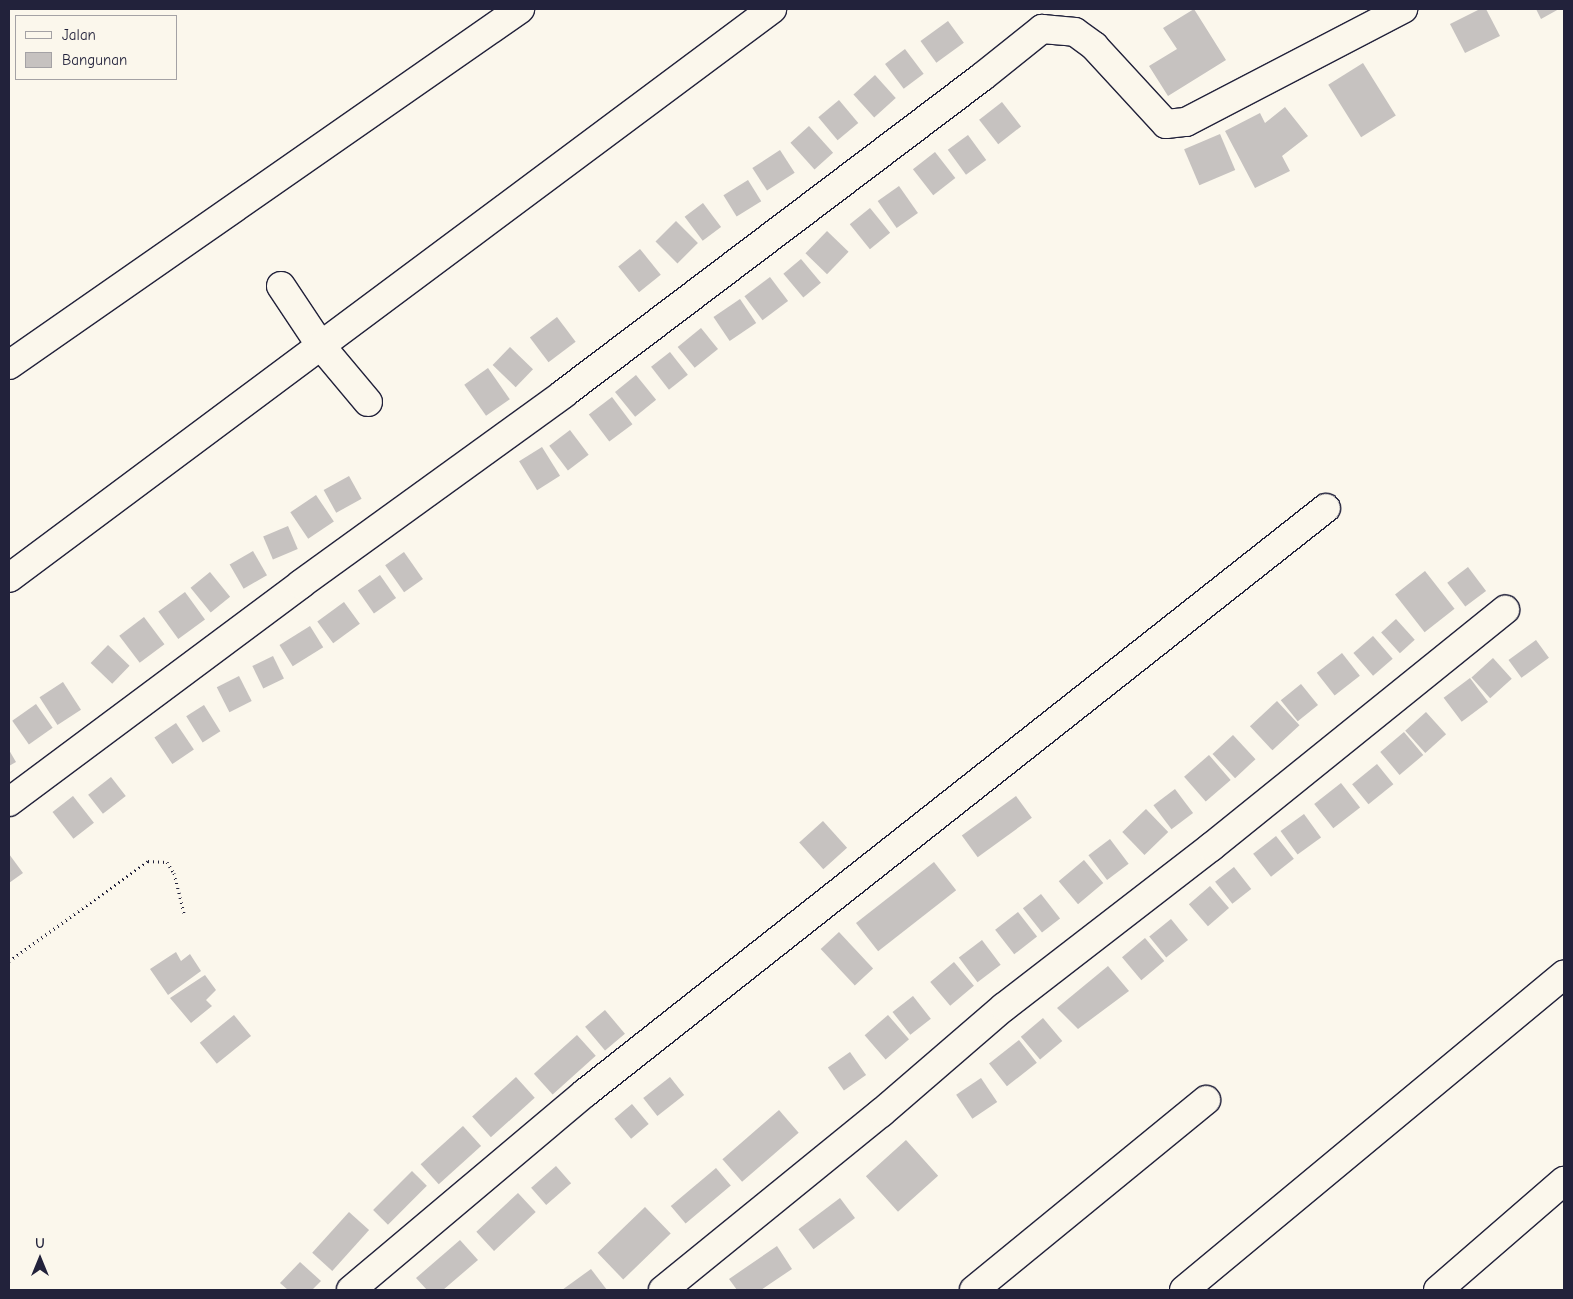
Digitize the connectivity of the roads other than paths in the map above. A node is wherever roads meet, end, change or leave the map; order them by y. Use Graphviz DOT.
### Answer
graph roads {
  1 [pos="520,9"];
  2 [pos="772,9"];
  3 [pos="1403,9"];
  4 [pos="281,286"];
  5 [pos="321,346"];
  6 [pos="9,365"];
  7 [pos="368,402"];
  8 [pos="1326,508"];
  9 [pos="9,578"];
  10 [pos="1505,610"];
  11 [pos="9,802"];
  12 [pos="1564,974"];
  13 [pos="1206,1100"];
  14 [pos="1564,1181"];
  15 [pos="351,1290"];
  16 [pos="663,1290"];
  17 [pos="974,1290"];
  18 [pos="1184,1290"];
  19 [pos="1438,1290"];
  1 -- 6 [label="street"];
  2 -- 5 [label="street"];
  3 -- 11 [label="street"];
  4 -- 5 [label="street"];
  5 -- 7 [label="street"];
  5 -- 9 [label="street"];
  8 -- 15 [label="street"];
  10 -- 16 [label="street"];
  12 -- 18 [label="street"];
  13 -- 17 [label="street"];
  14 -- 19 [label="street"];
}
